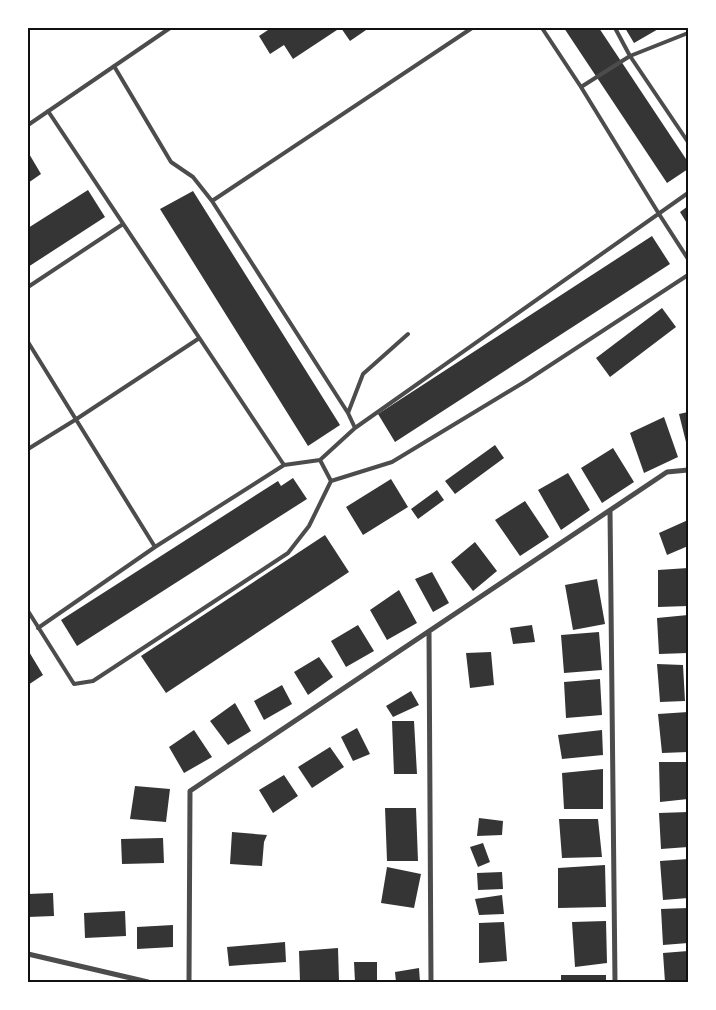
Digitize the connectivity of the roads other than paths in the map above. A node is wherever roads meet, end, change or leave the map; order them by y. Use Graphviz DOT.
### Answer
graph roads {
  1 [pos="170,28"];
  2 [pos="472,28"];
  3 [pos="542,28"];
  4 [pos="615,28"];
  5 [pos="688,33"];
  6 [pos="630,56"];
  7 [pos="114,66"];
  8 [pos="581,87"];
  9 [pos="48,111"];
  10 [pos="28,126"];
  11 [pos="688,142"];
  12 [pos="688,193"];
  13 [pos="212,201"];
  14 [pos="659,214"];
  15 [pos="123,224"];
  16 [pos="688,258"];
  17 [pos="688,275"];
  18 [pos="28,287"];
  19 [pos="408,334"];
  20 [pos="198,339"];
  21 [pos="28,342"];
  22 [pos="348,413"];
  23 [pos="75,420"];
  24 [pos="355,428"];
  25 [pos="28,448"];
  26 [pos="320,460"];
  27 [pos="284,465"];
  28 [pos="688,470"];
  29 [pos="331,481"];
  30 [pos="610,510"];
  31 [pos="155,547"];
  32 [pos="28,611"];
  33 [pos="38,628"];
  34 [pos="429,631"];
  35 [pos="28,954"];
  36 [pos="137,981"];
  37 [pos="148,982"];
  38 [pos="189,982"];
  39 [pos="431,982"];
  40 [pos="614,982"];
  1 -- 7 [label="lane"];
  2 -- 13 [label="lane"];
  3 -- 8 [label="lane"];
  4 -- 6 [label="lane"];
  5 -- 6 [label="lane"];
  6 -- 8 [label="lane"];
  6 -- 11 [label="lane"];
  7 -- 9 [label="lane"];
  7 -- 13 [label="lane"];
  8 -- 14 [label="lane"];
  9 -- 10 [label="lane"];
  9 -- 15 [label="lane"];
  12 -- 14 [label="lane"];
  13 -- 22 [label="lane"];
  14 -- 16 [label="lane"];
  14 -- 24 [label="lane"];
  15 -- 18 [label="lane"];
  15 -- 20 [label="lane"];
  17 -- 29 [label="lane"];
  19 -- 22 [label="lane"];
  20 -- 23 [label="lane"];
  20 -- 27 [label="lane"];
  21 -- 23 [label="lane"];
  22 -- 24 [label="lane"];
  23 -- 25 [label="lane"];
  23 -- 31 [label="lane"];
  24 -- 26 [label="lane"];
  26 -- 27 [label="lane"];
  26 -- 29 [label="lane"];
  27 -- 31 [label="lane"];
  28 -- 30 [label="street"];
  29 -- 33 [label="lane"];
  30 -- 34 [label="street"];
  30 -- 40 [label="street"];
  31 -- 33 [label="lane"];
  32 -- 33 [label="lane"];
  34 -- 38 [label="street"];
  34 -- 39 [label="street"];
  35 -- 36 [label="street"];
  36 -- 37 [label="street"];
}
